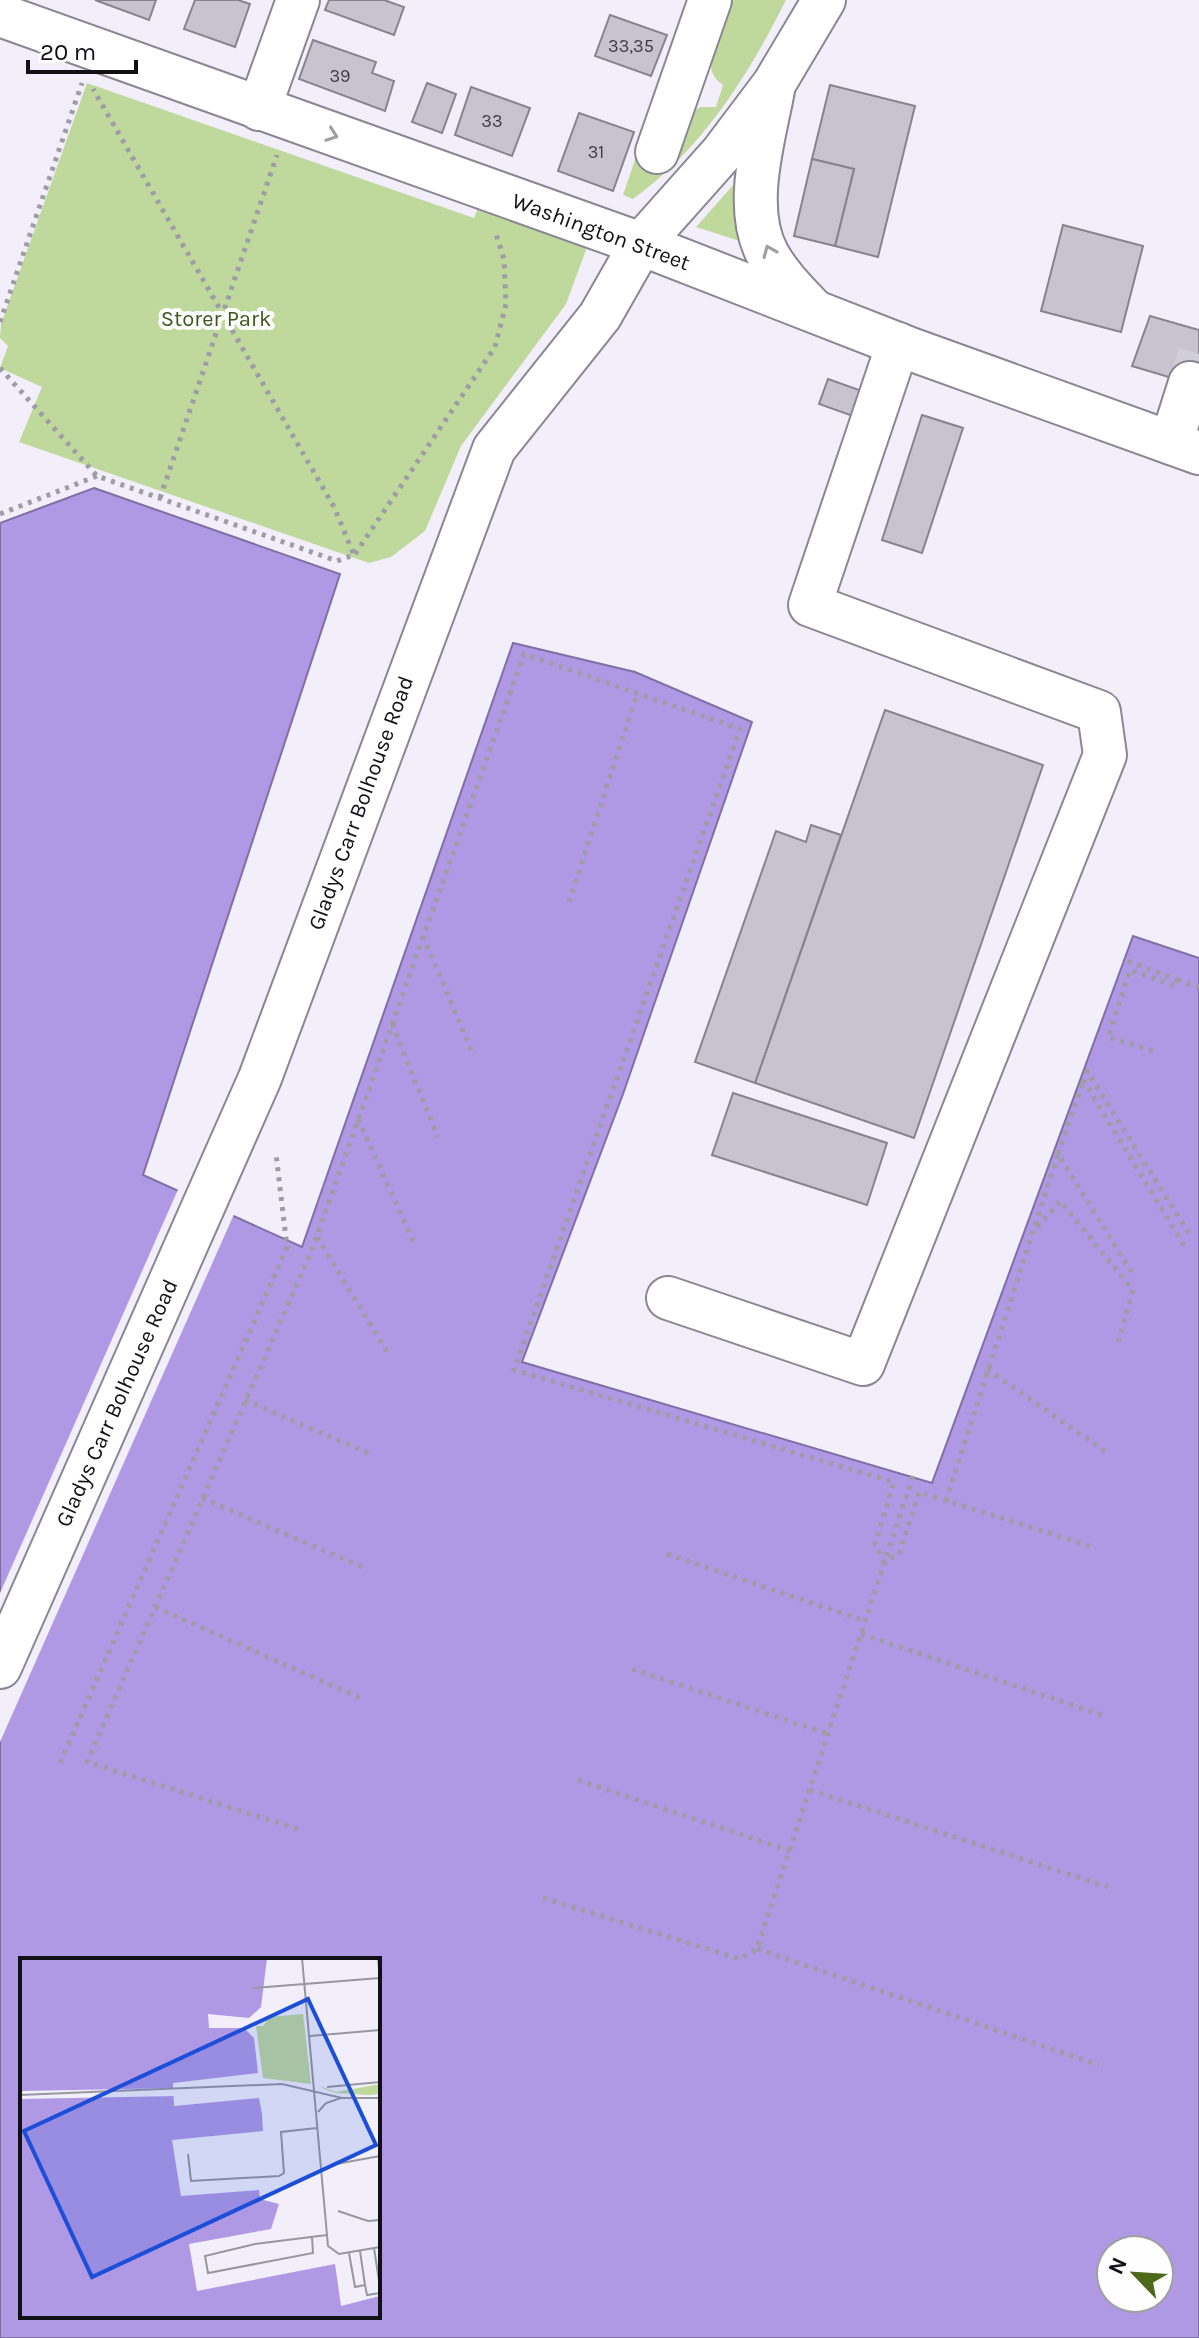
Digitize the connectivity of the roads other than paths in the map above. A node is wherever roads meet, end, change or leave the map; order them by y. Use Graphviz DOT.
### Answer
graph roads {
  1 [pos="298,0"];
  2 [pos="710,0"];
  3 [pos="824,0"];
  4 [pos="0,15"];
  5 [pos="774,84"];
  6 [pos="270,125"];
  7 [pos="657,152"];
  8 [pos="641,244"];
  9 [pos="815,312"];
  10 [pos="898,344"];
  11 [pos="1190,383"];
  12 [pos="1185,448"];
  13 [pos="668,1298"];
  14 [pos="0,1667"];
  1 -- 6 [label="street"];
  2 -- 7 [label="street"];
  3 -- 5 [label="street, Gladys Carr Bolhouse Road"];
  4 -- 6 [label="street, Washington Street"];
  5 -- 8 [label="street, Gladys Carr Bolhouse Road"];
  9 -- 5 [label="street, one-way"];
  6 -- 8 [label="street, Washington Street, one-way"];
  8 -- 9 [label="street, Washington Street"];
  8 -- 14 [label="street, Gladys Carr Bolhouse Road"];
  9 -- 10 [label="street, Washington Street"];
  10 -- 12 [label="street, Washington Street"];
  10 -- 13 [label="street"];
  11 -- 12 [label="street"];
}
